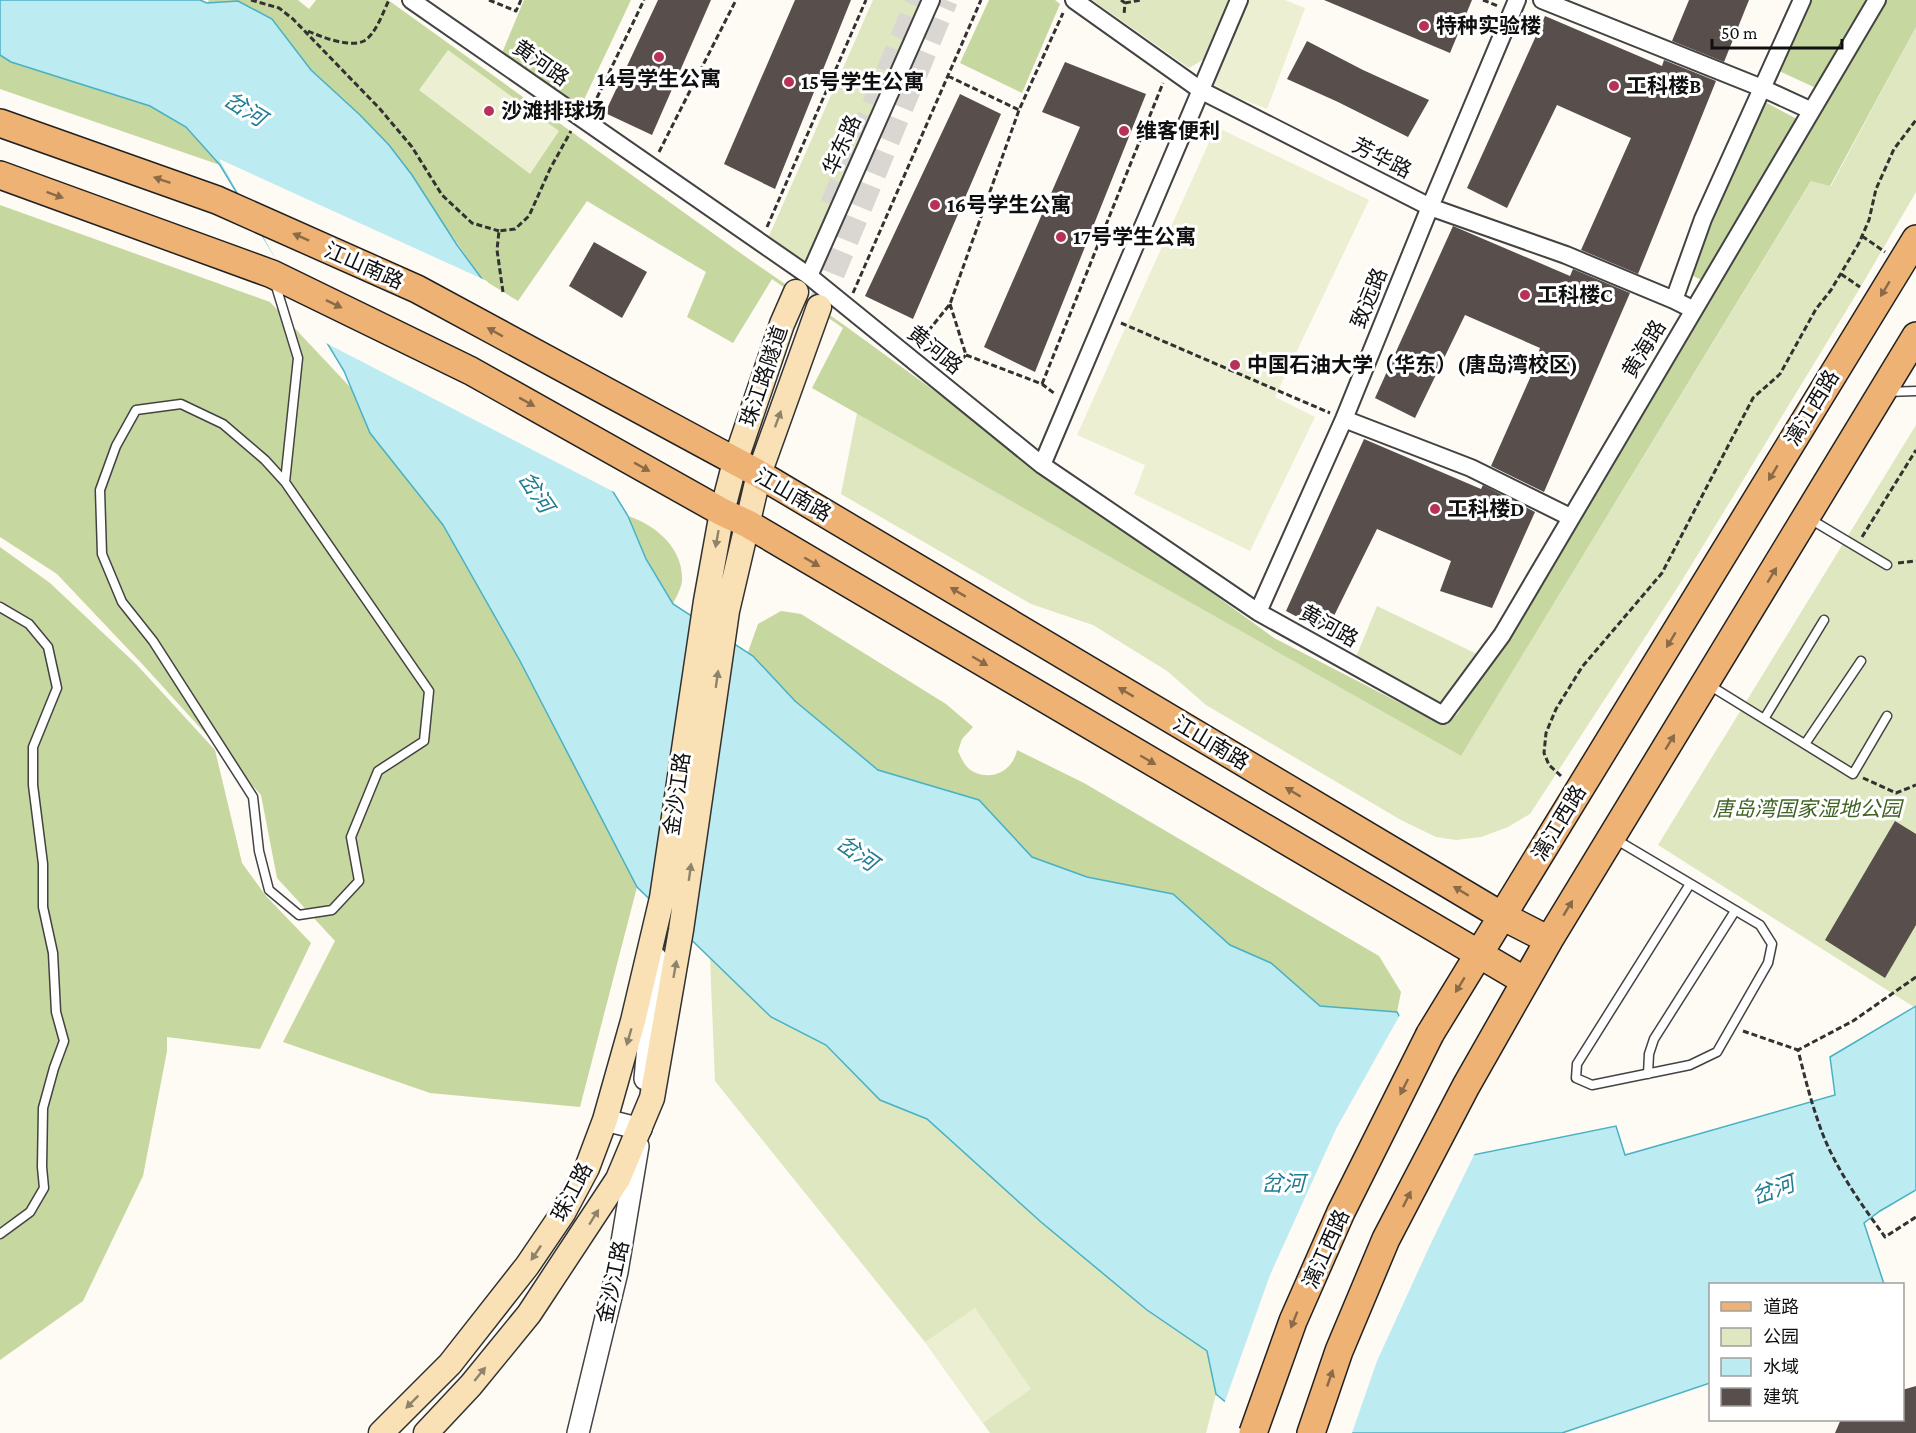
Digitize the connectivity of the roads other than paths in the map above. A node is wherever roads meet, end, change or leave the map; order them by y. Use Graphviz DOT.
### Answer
graph roads {
  1 [pos="411,0"];
  2 [pos="931,0"];
  3 [pos="1239,0"];
  4 [pos="1517,0"];
  5 [pos="1542,0"];
  6 [pos="1802,0"];
  7 [pos="1876,0"];
  8 [pos="1069,5"];
  9 [pos="1762,88"];
  10 [pos="1202,91"];
  11 [pos="1810,110"];
  12 [pos="0,123"];
  13 [pos="0,175"];
  14 [pos="1430,207"];
  15 [pos="1916,239"];
  16 [pos="277,276"];
  17 [pos="802,284"];
  18 [pos="1674,300"];
  19 [pos="819,307"];
  20 [pos="1694,310"];
  21 [pos="1916,336"];
  22 [pos="1916,391"];
  23 [pos="1883,393"];
  24 [pos="1344,419"];
  25 [pos="735,462"];
  26 [pos="1042,465"];
  27 [pos="759,474"];
  28 [pos="285,482"];
  29 [pos="722,512"];
  30 [pos="1570,518"];
  31 [pos="1807,518"];
  32 [pos="748,524"];
  33 [pos="1887,565"];
  34 [pos="0,607"];
  35 [pos="1258,612"];
  36 [pos="1824,620"];
  37 [pos="1861,661"];
  38 [pos="1706,683"];
  39 [pos="1443,715"];
  40 [pos="1887,716"];
  41 [pos="1764,719"];
  42 [pos="1805,744"];
  43 [pos="1612,838"];
  44 [pos="1690,884"];
  45 [pos="662,898"];
  46 [pos="1735,910"];
  47 [pos="1502,916"];
  48 [pos="1549,940"];
  49 [pos="1479,954"];
  50 [pos="1525,981"];
  51 [pos="1648,1074"];
  52 [pos="605,1120"];
  53 [pos="640,1129"];
  54 [pos="0,1234"];
  55 [pos="381,1433"];
  56 [pos="426,1433"];
  57 [pos="578,1433"];
  58 [pos="1253,1433"];
  59 [pos="1311,1433"];
  1 -- 17 [label="street, 黄河路"];
  2 -- 17 [label="street, 华东路"];
  3 -- 10 [label="street"];
  4 -- 14 [label="street, 致远路"];
  5 -- 9 [label="street"];
  6 -- 9 [label="street"];
  7 -- 11 [label="street, 黄海路"];
  8 -- 10 [label="street, 芳华路"];
  9 -- 11 [label="street"];
  9 -- 18 [label="street"];
  10 -- 14 [label="street, 芳华路"];
  10 -- 26 [label="street"];
  11 -- 20 [label="street, 黄海路"];
  25 -- 12 [label="main road, 江山南路, one-way"];
  13 -- 16 [label="main road, one-way"];
  14 -- 18 [label="street, 芳华路"];
  14 -- 24 [label="street, 致远路"];
  15 -- 47 [label="main road, 漓江西路, one-way"];
  16 -- 28 [label="lane"];
  16 -- 29 [label="main road, one-way"];
  17 -- 25 [label="main road, 珠江路隧道"];
  17 -- 26 [label="street, 黄河路"];
  18 -- 20 [label="street, 芳华路"];
  27 -- 19 [label="main road, 珠江路隧道, one-way"];
  20 -- 30 [label="street, 黄海路"];
  21 -- 23 [label="main road"];
  22 -- 23 [label="lane"];
  23 -- 31 [label="main road"];
  24 -- 30 [label="street"];
  24 -- 35 [label="street, 致远路"];
  25 -- 27 [label="main road, 江山南路"];
  25 -- 29 [label="main road, 金沙江路"];
  26 -- 35 [label="street, 黄河路"];
  27 -- 32 [label="main road, 金沙江路"];
  47 -- 27 [label="main road, 江山南路, one-way"];
  28 -- 28 [label="lane"];
  29 -- 32 [label="main road"];
  29 -- 45 [label="main road, 金沙江路, one-way"];
  30 -- 39 [label="street, 黄海路"];
  31 -- 33 [label="lane"];
  38 -- 31 [label="main road, one-way"];
  32 -- 49 [label="main road, one-way"];
  53 -- 32 [label="main road, 金沙江路, one-way"];
  34 -- 54 [label="lane"];
  35 -- 39 [label="street, 黄河路"];
  36 -- 41 [label="lane"];
  37 -- 42 [label="lane"];
  38 -- 41 [label="lane"];
  43 -- 38 [label="main road, one-way"];
  40 -- 42 [label="lane"];
  41 -- 42 [label="lane"];
  43 -- 44 [label="lane"];
  48 -- 43 [label="main road, one-way"];
  44 -- 46 [label="lane"];
  44 -- 51 [label="lane"];
  45 -- 52 [label="main road, 珠江路, one-way"];
  45 -- 53 [label="street, 金沙江路"];
  46 -- 51 [label="lane"];
  46 -- 51 [label="lane"];
  47 -- 48 [label="main road, 江山南路"];
  47 -- 49 [label="main road, 漓江西路"];
  48 -- 50 [label="main road"];
  49 -- 50 [label="main road"];
  49 -- 58 [label="main road, 漓江西路, one-way, bridge"];
  59 -- 50 [label="main road, one-way"];
  52 -- 53 [label="street"];
  52 -- 55 [label="main road, 珠江路, one-way"];
  56 -- 53 [label="main road, 珠江路, one-way"];
  53 -- 57 [label="street, 金沙江路"];
}
